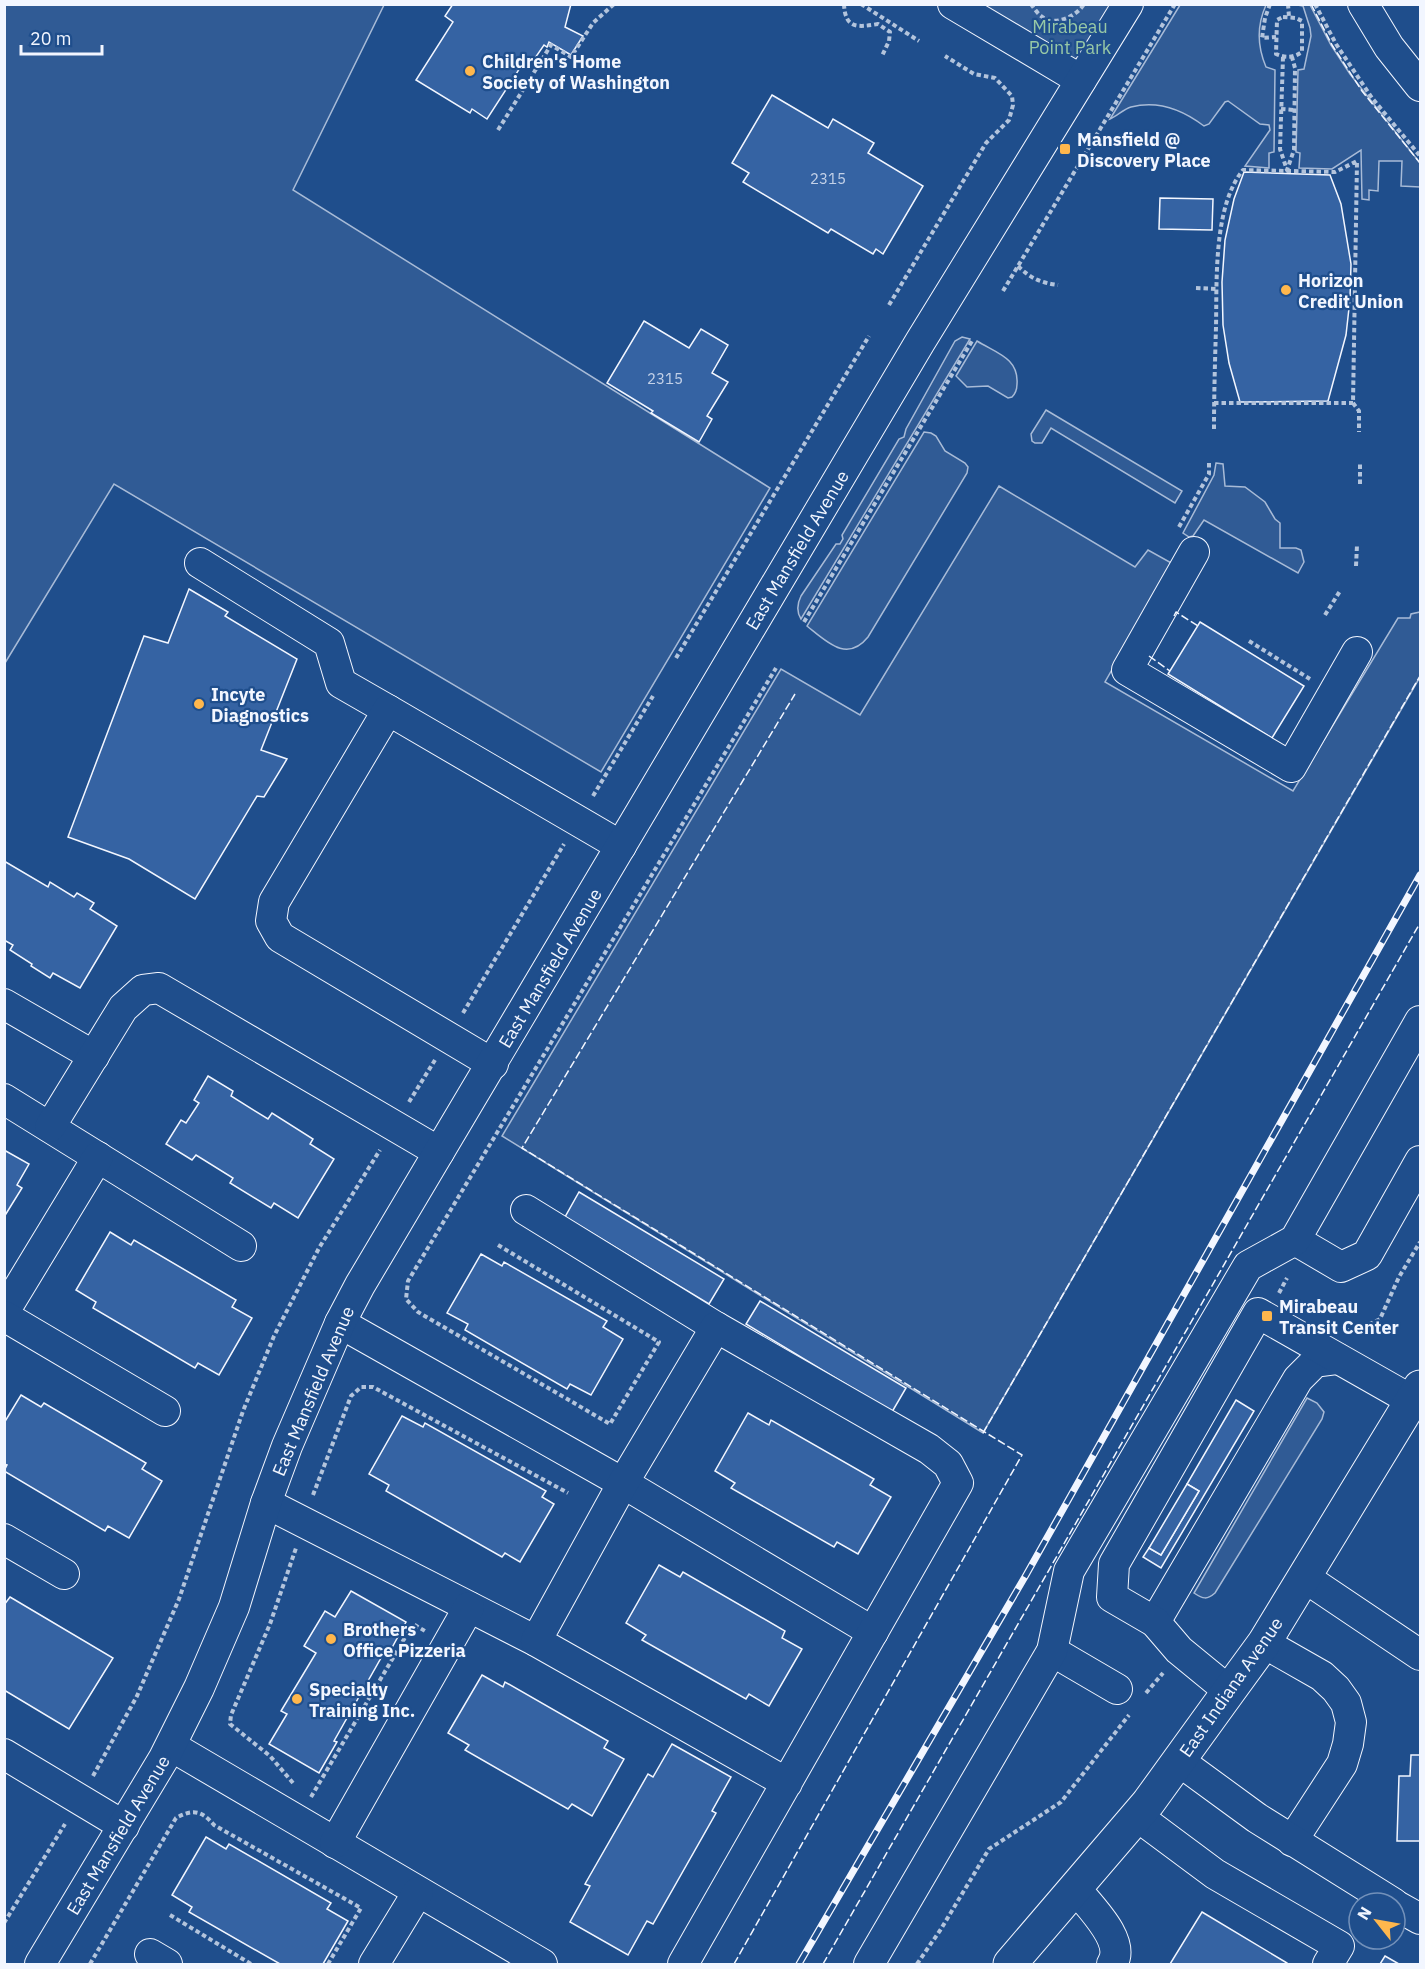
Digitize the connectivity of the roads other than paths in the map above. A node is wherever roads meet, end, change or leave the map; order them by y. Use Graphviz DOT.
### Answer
graph roads {
  1 [pos="953,4"];
  2 [pos="1128,4"];
  3 [pos="1363,4"];
  4 [pos="1081,80"];
  5 [pos="1420,86"];
  6 [pos="1186,541"];
  7 [pos="200,563"];
  8 [pos="1357,652"];
  9 [pos="388,710"];
  10 [pos="621,846"];
  11 [pos="4,1004"];
  12 [pos="1420,1021"];
  13 [pos="94,1056"];
  14 [pos="493,1064"];
  15 [pos="4,1099"];
  16 [pos="50,1127"];
  17 [pos="439,1152"];
  18 [pos="98,1157"];
  19 [pos="1420,1161"];
  20 [pos="526,1210"];
  21 [pos="1294,1240"];
  22 [pos="241,1246"];
  23 [pos="4,1314"];
  24 [pos="340,1323"];
  25 [pos="716,1327"];
  26 [pos="1338,1359"];
  27 [pos="1418,1398"];
  28 [pos="165,1411"];
  29 [pos="623,1483"];
  30 [pos="266,1503"];
  31 [pos="4,1539"];
  32 [pos="64,1575"];
  33 [pos="1304,1577"];
  34 [pos="469,1607"];
  35 [pos="1155,1622"];
  36 [pos="873,1632"];
  37 [pos="536,1641"];
  38 [pos="1264,1642"];
  39 [pos="1052,1651"];
  40 [pos="1420,1655"];
  41 [pos="1229,1691"];
  42 [pos="1130,1700"];
  43 [pos="171,1746"];
  44 [pos="4,1754"];
  45 [pos="1179,1761"];
  46 [pos="787,1783"];
  47 [pos="1137,1816"];
  48 [pos="124,1826"];
  49 [pos="1292,1841"];
  50 [pos="335,1843"];
  51 [pos="1075,1888"];
  52 [pos="1373,1891"];
  53 [pos="418,1892"];
  54 [pos="1407,1912"];
  55 [pos="1420,1919"];
  56 [pos="40,1965"];
  57 [pos="374,1965"];
  58 [pos="542,1965"];
  59 [pos="683,1965"];
  60 [pos="869,1965"];
  61 [pos="1010,1965"];
  62 [pos="1112,1965"];
  63 [pos="1328,1965"];
  1 -- 4 [label="street"];
  2 -- 4 [label="street, East Mansfield Avenue"];
  3 -- 5 [label="street"];
  4 -- 10 [label="street, East Mansfield Avenue"];
  6 -- 8 [label="street"];
  7 -- 9 [label="street"];
  9 -- 10 [label="street"];
  9 -- 14 [label="street"];
  10 -- 14 [label="street, East Mansfield Avenue"];
  11 -- 13 [label="street"];
  12 -- 21 [label="street"];
  13 -- 16 [label="street"];
  13 -- 17 [label="street"];
  14 -- 17 [label="street, East Mansfield Avenue"];
  15 -- 16 [label="street"];
  16 -- 18 [label="street"];
  17 -- 24 [label="street, East Mansfield Avenue"];
  18 -- 22 [label="street"];
  18 -- 23 [label="street"];
  19 -- 21 [label="street"];
  20 -- 25 [label="street"];
  21 -- 39 [label="street"];
  23 -- 28 [label="street"];
  24 -- 29 [label="street"];
  24 -- 30 [label="street, East Mansfield Avenue"];
  25 -- 29 [label="street"];
  25 -- 36 [label="street"];
  26 -- 27 [label="street"];
  26 -- 35 [label="street"];
  26 -- 35 [label="street"];
  27 -- 33 [label="main road, East Indiana Avenue"];
  29 -- 36 [label="street"];
  29 -- 37 [label="street"];
  30 -- 34 [label="street"];
  30 -- 43 [label="street, East Mansfield Avenue"];
  31 -- 32 [label="street"];
  33 -- 38 [label="main road, East Indiana Avenue"];
  33 -- 40 [label="street"];
  34 -- 37 [label="street"];
  34 -- 50 [label="street"];
  35 -- 41 [label="street"];
  36 -- 46 [label="street"];
  37 -- 46 [label="street"];
  38 -- 41 [label="main road, East Indiana Avenue"];
  38 -- 49 [label="street"];
  39 -- 42 [label="street"];
  39 -- 60 [label="street"];
  41 -- 45 [label="main road, East Indiana Avenue"];
  43 -- 48 [label="street, East Mansfield Avenue"];
  43 -- 50 [label="street"];
  44 -- 48 [label="street"];
  45 -- 47 [label="main road, East Indiana Avenue"];
  45 -- 49 [label="street"];
  46 -- 59 [label="street"];
  47 -- 51 [label="main road, East Indiana Avenue"];
  47 -- 63 [label="street"];
  48 -- 56 [label="street, East Mansfield Avenue"];
  49 -- 52 [label="street"];
  50 -- 53 [label="street"];
  51 -- 61 [label="main road, East Indiana Avenue"];
  51 -- 62 [label="street"];
  53 -- 57 [label="street"];
  53 -- 58 [label="street"];
  54 -- 55 [label="street"];
}
